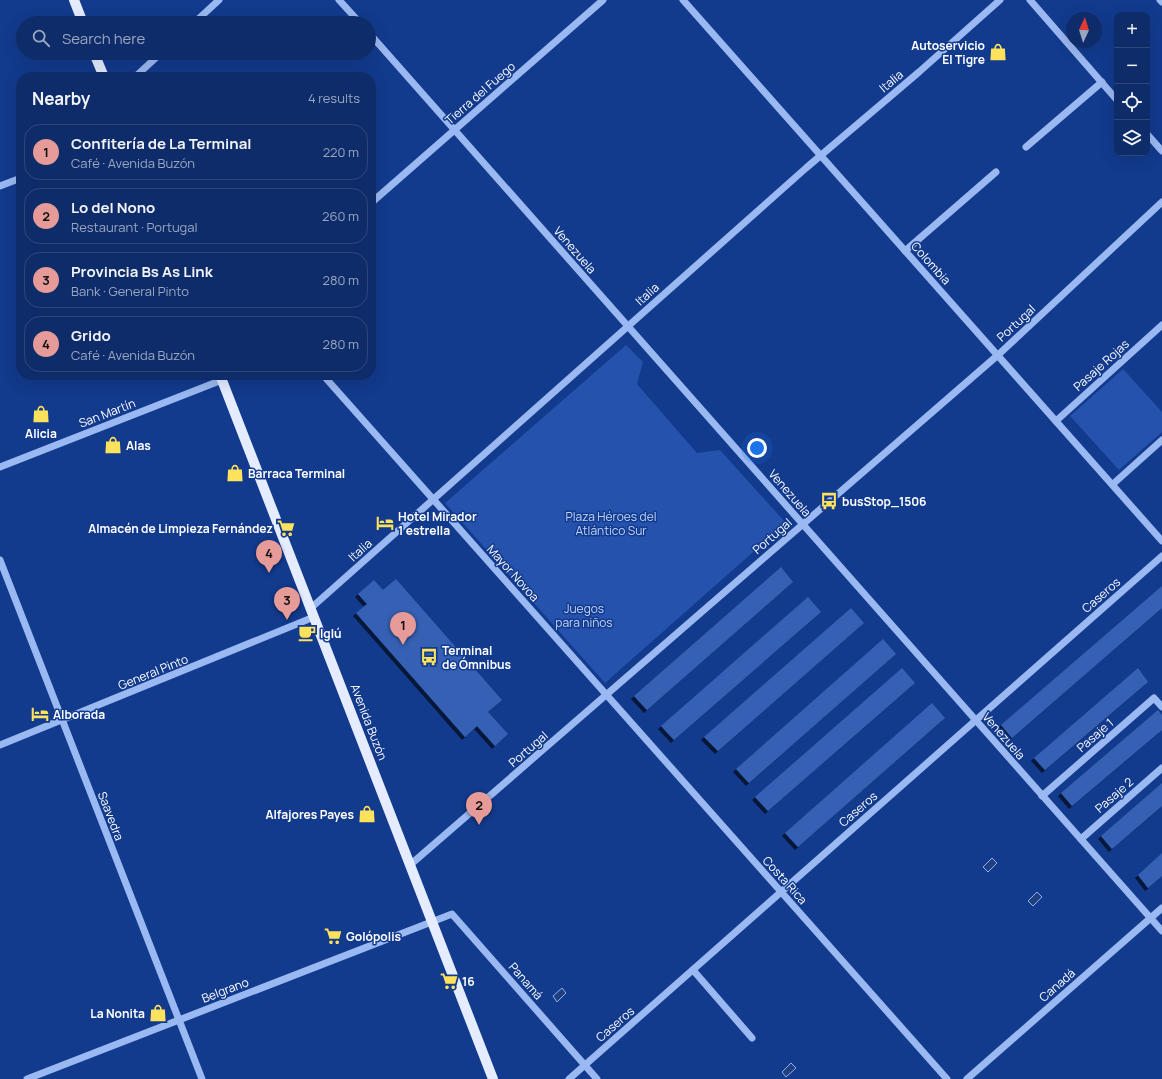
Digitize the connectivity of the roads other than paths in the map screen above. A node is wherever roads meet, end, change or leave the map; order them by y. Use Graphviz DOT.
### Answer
graph roads {
  1 [pos="74,0"];
  2 [pos="219,0"];
  3 [pos="339,0"];
  4 [pos="603,0"];
  5 [pos="683,0"];
  6 [pos="1000,0"];
  7 [pos="1030,0"];
  8 [pos="80,16"];
  9 [pos="202,16"];
  10 [pos="354,16"];
  11 [pos="376,41"];
  12 [pos="97,60"];
  13 [pos="153,60"];
  14 [pos="102,72"];
  15 [pos="140,72"];
  16 [pos="1102,82"];
  17 [pos="1114,96"];
  18 [pos="455,130"];
  19 [pos="1150,137"];
  20 [pos="1026,147"];
  21 [pos="1162,151"];
  22 [pos="820,155"];
  23 [pos="996,172"];
  24 [pos="16,180"];
  25 [pos="0,186"];
  26 [pos="376,199"];
  27 [pos="1162,202"];
  28 [pos="905,251"];
  29 [pos="627,326"];
  30 [pos="1162,326"];
  31 [pos="998,355"];
  32 [pos="216,380"];
  33 [pos="222,380"];
  34 [pos="327,380"];
  35 [pos="1056,421"];
  36 [pos="1162,440"];
  37 [pos="0,467"];
  38 [pos="1113,484"];
  39 [pos="433,499"];
  40 [pos="802,524"];
  41 [pos="1162,541"];
  42 [pos="1162,556"];
  43 [pos="0,560"];
  44 [pos="313,613"];
  45 [pos="607,695"];
  46 [pos="1162,707"];
  47 [pos="62,721"];
  48 [pos="976,721"];
  49 [pos="0,745"];
  50 [pos="1162,768"];
  51 [pos="1042,796"];
  52 [pos="1081,839"];
  53 [pos="410,865"];
  54 [pos="781,892"];
  55 [pos="1162,908"];
  56 [pos="1150,918"];
  57 [pos="432,922"];
  58 [pos="1162,932"];
  59 [pos="693,970"];
  60 [pos="179,1020"];
  61 [pos="752,1038"];
  62 [pos="585,1065"];
  63 [pos="27,1079"];
  64 [pos="202,1079"];
  65 [pos="493,1079"];
  66 [pos="570,1079"];
  67 [pos="597,1079"];
  68 [pos="947,1079"];
  69 [pos="967,1079"];
  1 -- 8 [label="main road"];
  2 -- 9 [label="street"];
  3 -- 10 [label="street"];
  4 -- 18 [label="street, Tierra del Fuego"];
  5 -- 22 [label="street, Colombia"];
  6 -- 22 [label="street, Italia"];
  7 -- 16 [label="street"];
  11 -- 18 [label="street, Venezuela"];
  12 -- 14 [label="main road"];
  13 -- 15 [label="street"];
  16 -- 17 [label="street"];
  16 -- 20 [label="street"];
  18 -- 26 [label="street, Tierra del Fuego"];
  18 -- 29 [label="street, Venezuela"];
  19 -- 21 [label="street"];
  22 -- 28 [label="street, Colombia"];
  22 -- 29 [label="street, Italia"];
  23 -- 28 [label="street"];
  24 -- 25 [label="street"];
  27 -- 31 [label="street, Portugal"];
  28 -- 31 [label="street, Colombia"];
  29 -- 39 [label="street, Italia"];
  29 -- 40 [label="street, Venezuela"];
  30 -- 35 [label="street, Pasaje Rojas"];
  31 -- 35 [label="street, Colombia"];
  31 -- 40 [label="street, Portugal"];
  32 -- 37 [label="street, San Martín"];
  33 -- 44 [label="main road, Avenida Buzón"];
  34 -- 39 [label="street, Mayor Novoa"];
  35 -- 38 [label="street, Colombia"];
  36 -- 38 [label="street"];
  38 -- 41 [label="street, Colombia"];
  39 -- 44 [label="street, Italia"];
  39 -- 45 [label="street, Mayor Novoa"];
  40 -- 45 [label="street, Portugal"];
  40 -- 48 [label="street, Venezuela"];
  42 -- 48 [label="street, Caseros"];
  43 -- 47 [label="street, Saavedra"];
  44 -- 47 [label="street, General Pinto"];
  44 -- 53 [label="main road, Avenida Buzón"];
  45 -- 53 [label="street, Portugal"];
  45 -- 54 [label="street, Costa Rica"];
  46 -- 51 [label="street, Pasaje 1"];
  47 -- 49 [label="street, General Pinto"];
  47 -- 60 [label="street, Saavedra"];
  48 -- 51 [label="street, Venezuela"];
  48 -- 54 [label="street, Caseros"];
  50 -- 52 [label="street, Pasaje 2"];
  51 -- 52 [label="street, Venezuela"];
  52 -- 56 [label="street, Venezuela"];
  53 -- 57 [label="main road, Avenida Buzón"];
  54 -- 59 [label="street, Caseros"];
  54 -- 68 [label="street, Costa Rica"];
  55 -- 56 [label="street, Canadá"];
  56 -- 58 [label="street, Venezuela"];
  56 -- 69 [label="street, Canadá"];
  57 -- 60 [label="street, Belgrano"];
  57 -- 62 [label="street, Panamá"];
  57 -- 65 [label="main road, Avenida Buzón"];
  59 -- 61 [label="street"];
  59 -- 62 [label="street, Caseros"];
  60 -- 63 [label="street, Belgrano"];
  60 -- 64 [label="street, Saavedra"];
  62 -- 66 [label="street, Caseros"];
  62 -- 67 [label="street, Panamá"];
}
